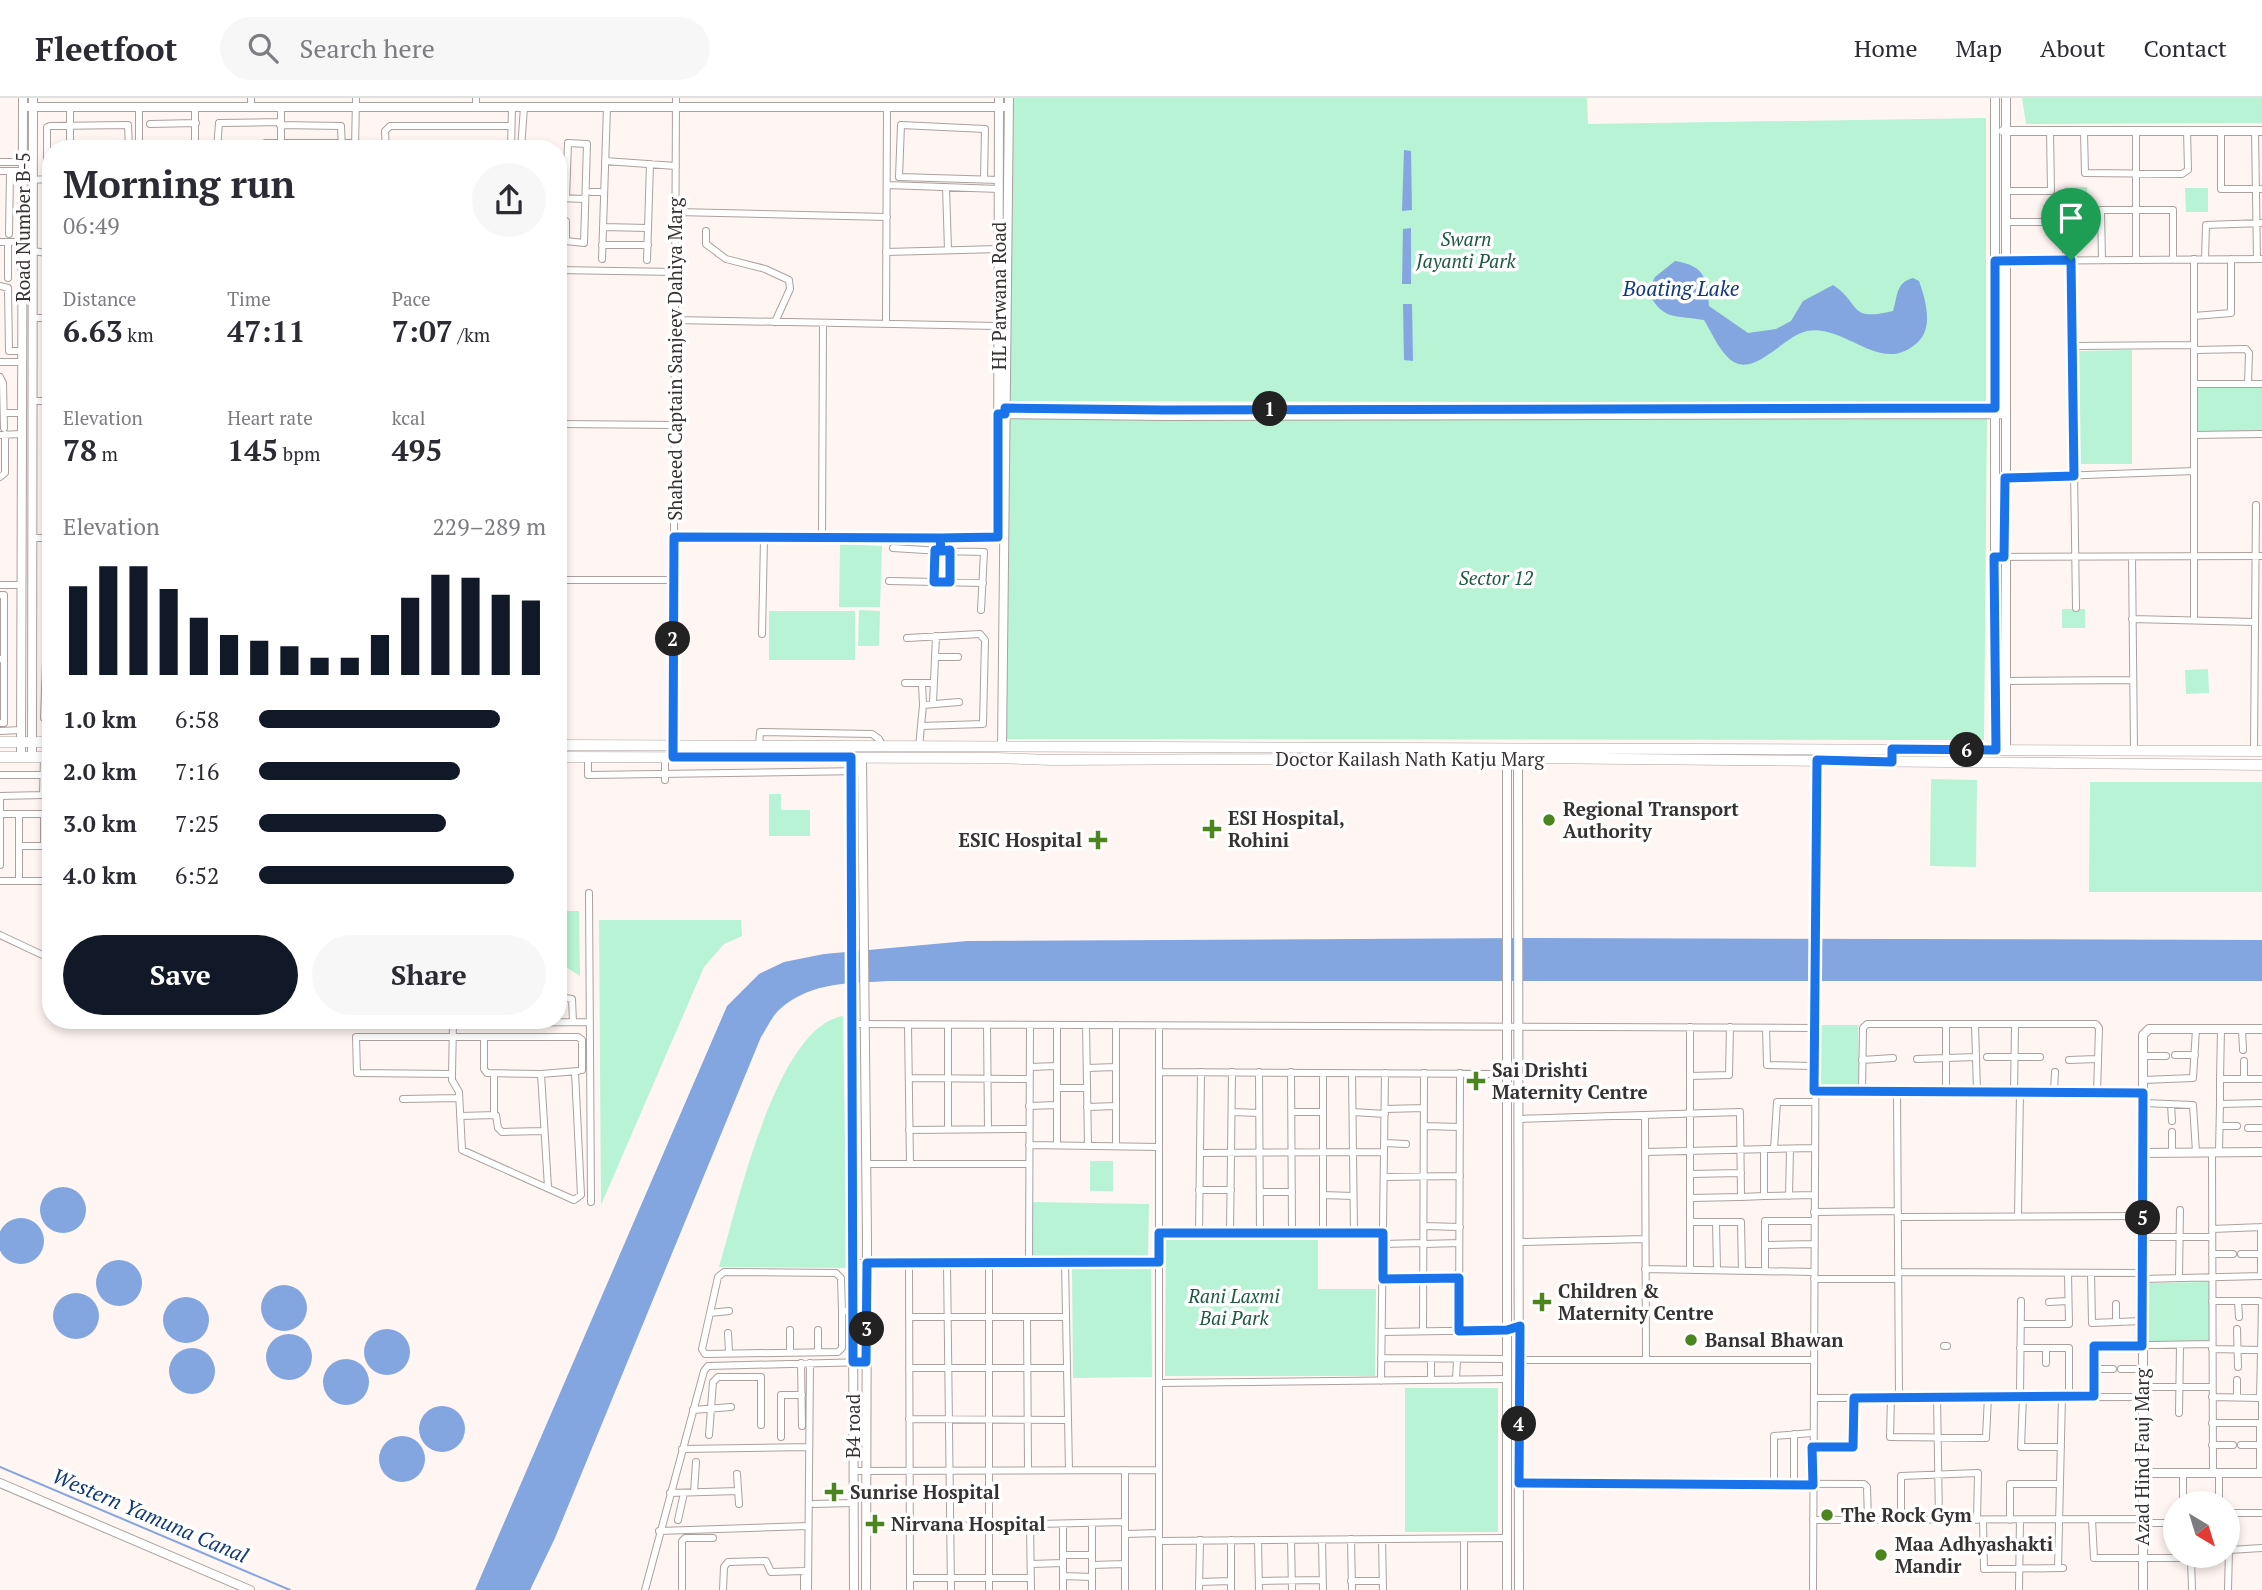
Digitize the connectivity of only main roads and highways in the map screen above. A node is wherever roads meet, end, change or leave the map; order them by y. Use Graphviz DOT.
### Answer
graph roads {
  1 [pos="0,742"];
  2 [pos="42,742"];
  3 [pos="567,745"];
  4 [pos="1892,749"];
  5 [pos="2164,751"];
  6 [pos="2258,751"];
  7 [pos="1074,754"];
  8 [pos="1512,754"];
  9 [pos="0,757"];
  10 [pos="42,757"];
  11 [pos="567,757"];
  12 [pos="1892,762"];
  13 [pos="2164,764"];
  14 [pos="2262,765"];
  1 -- 2 [label="main road"];
  3 -- 7 [label="main road, Doctor Kailash Nath Katju Marg"];
  4 -- 5 [label="main road, Doctor Kailash Nath Katju Marg"];
  4 -- 8 [label="main road, Doctor Kailash Nath Katju Marg"];
  4 -- 12 [label="main road"];
  5 -- 6 [label="main road, Doctor Kailash Nath Katju Marg"];
  5 -- 13 [label="main road"];
  7 -- 8 [label="main road, Doctor Kailash Nath Katju Marg"];
  7 -- 11 [label="main road, Doctor Kailash Nath Katju Marg"];
  8 -- 12 [label="main road, Doctor Kailash Nath Katju Marg"];
  9 -- 10 [label="main road"];
  12 -- 13 [label="main road, Doctor Kailash Nath Katju Marg"];
  13 -- 14 [label="main road, Doctor Kailash Nath Katju Marg"];
}
